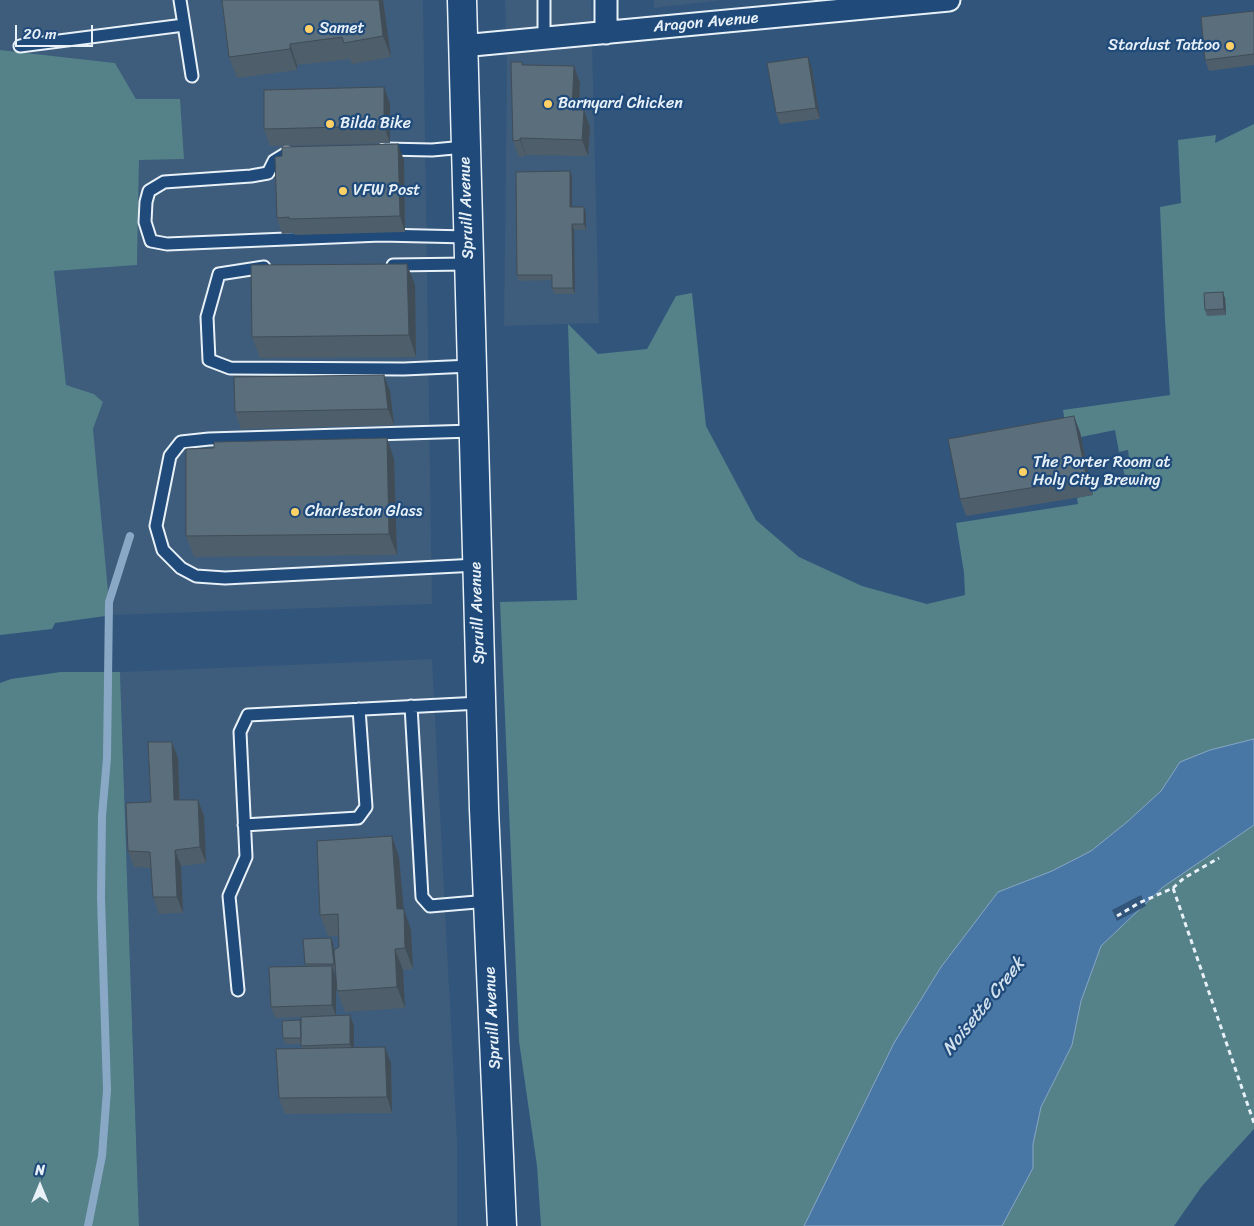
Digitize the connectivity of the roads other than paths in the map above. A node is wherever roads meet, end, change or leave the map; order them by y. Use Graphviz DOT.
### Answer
graph roads {
  1 [pos="180,0"];
  2 [pos="462,0"];
  3 [pos="544,0"];
  4 [pos="606,0"];
  5 [pos="949,0"];
  6 [pos="184,25"];
  7 [pos="606,33"];
  8 [pos="544,39"];
  9 [pos="20,46"];
  10 [pos="462,46"];
  11 [pos="192,76"];
  12 [pos="465,147"];
  13 [pos="378,149"];
  14 [pos="301,150"];
  15 [pos="468,251"];
  16 [pos="383,265"];
  17 [pos="279,266"];
  18 [pos="471,366"];
  19 [pos="473,431"];
  20 [pos="477,564"];
  21 [pos="480,703"];
  22 [pos="411,706"];
  23 [pos="359,710"];
  24 [pos="244,825"];
  25 [pos="488,901"];
  26 [pos="238,990"];
  27 [pos="502,1226"];
  1 -- 6 [label="lane"];
  2 -- 10 [label="street, Spruill Avenue"];
  3 -- 8 [label="lane"];
  4 -- 7 [label="street"];
  5 -- 7 [label="street, Aragon Avenue"];
  6 -- 9 [label="lane"];
  6 -- 11 [label="lane"];
  7 -- 8 [label="street, Aragon Avenue"];
  8 -- 10 [label="street, Aragon Avenue"];
  10 -- 12 [label="street, Spruill Avenue"];
  12 -- 13 [label="lane"];
  12 -- 15 [label="street, Spruill Avenue"];
  14 -- 15 [label="lane"];
  15 -- 16 [label="lane"];
  15 -- 18 [label="street, Spruill Avenue"];
  17 -- 18 [label="lane"];
  18 -- 19 [label="street, Spruill Avenue"];
  19 -- 20 [label="street, Spruill Avenue"];
  19 -- 20 [label="lane"];
  20 -- 21 [label="street, Spruill Avenue"];
  21 -- 22 [label="lane"];
  21 -- 25 [label="street, Spruill Avenue"];
  22 -- 23 [label="lane"];
  22 -- 25 [label="lane"];
  23 -- 24 [label="lane"];
  23 -- 24 [label="lane"];
  24 -- 26 [label="lane"];
  25 -- 27 [label="street, Spruill Avenue"];
}
